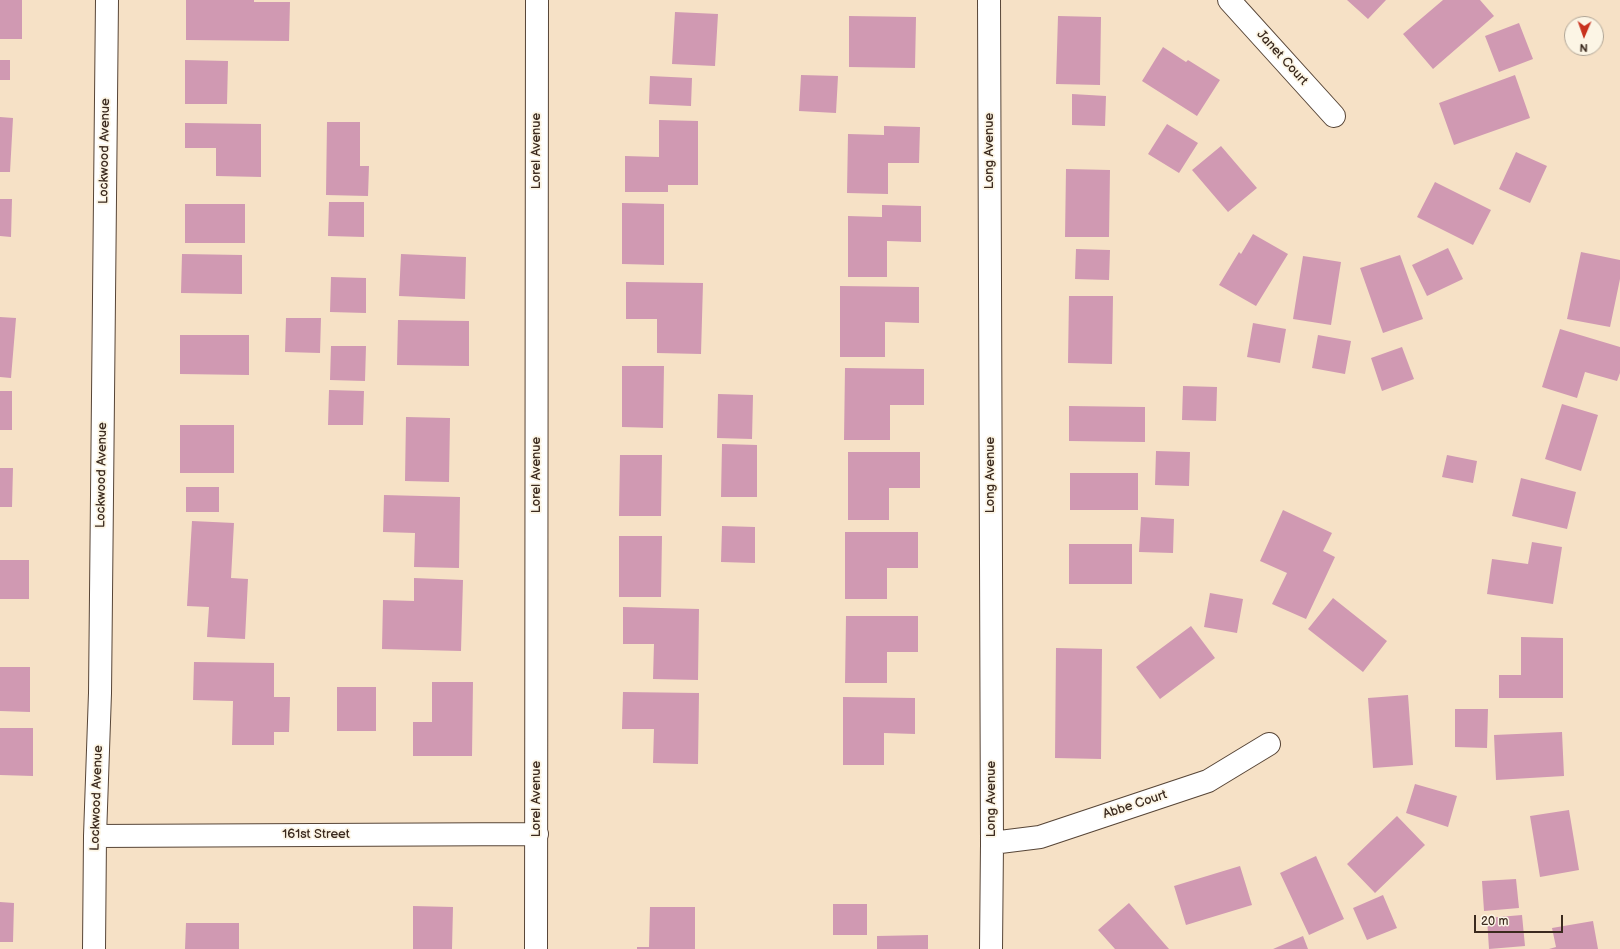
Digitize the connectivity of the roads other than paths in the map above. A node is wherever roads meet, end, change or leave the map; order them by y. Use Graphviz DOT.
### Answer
graph roads {
  1 [pos="107,0"];
  2 [pos="538,0"];
  3 [pos="990,0"];
  4 [pos="1229,0"];
  5 [pos="1334,116"];
  6 [pos="1269,744"];
  7 [pos="537,834"];
  8 [pos="95,836"];
  9 [pos="992,843"];
  10 [pos="94,949"];
  11 [pos="536,949"];
  12 [pos="991,949"];
  1 -- 8 [label="street, Lockwood Avenue"];
  2 -- 7 [label="street, Lorel Avenue"];
  3 -- 9 [label="street, Long Avenue"];
  4 -- 5 [label="street, Janet Court"];
  6 -- 9 [label="street, Abbe Court"];
  7 -- 8 [label="street, 161st Street"];
  7 -- 11 [label="street, Lorel Avenue"];
  8 -- 10 [label="street, Lockwood Avenue"];
  9 -- 12 [label="street, Long Avenue"];
}
